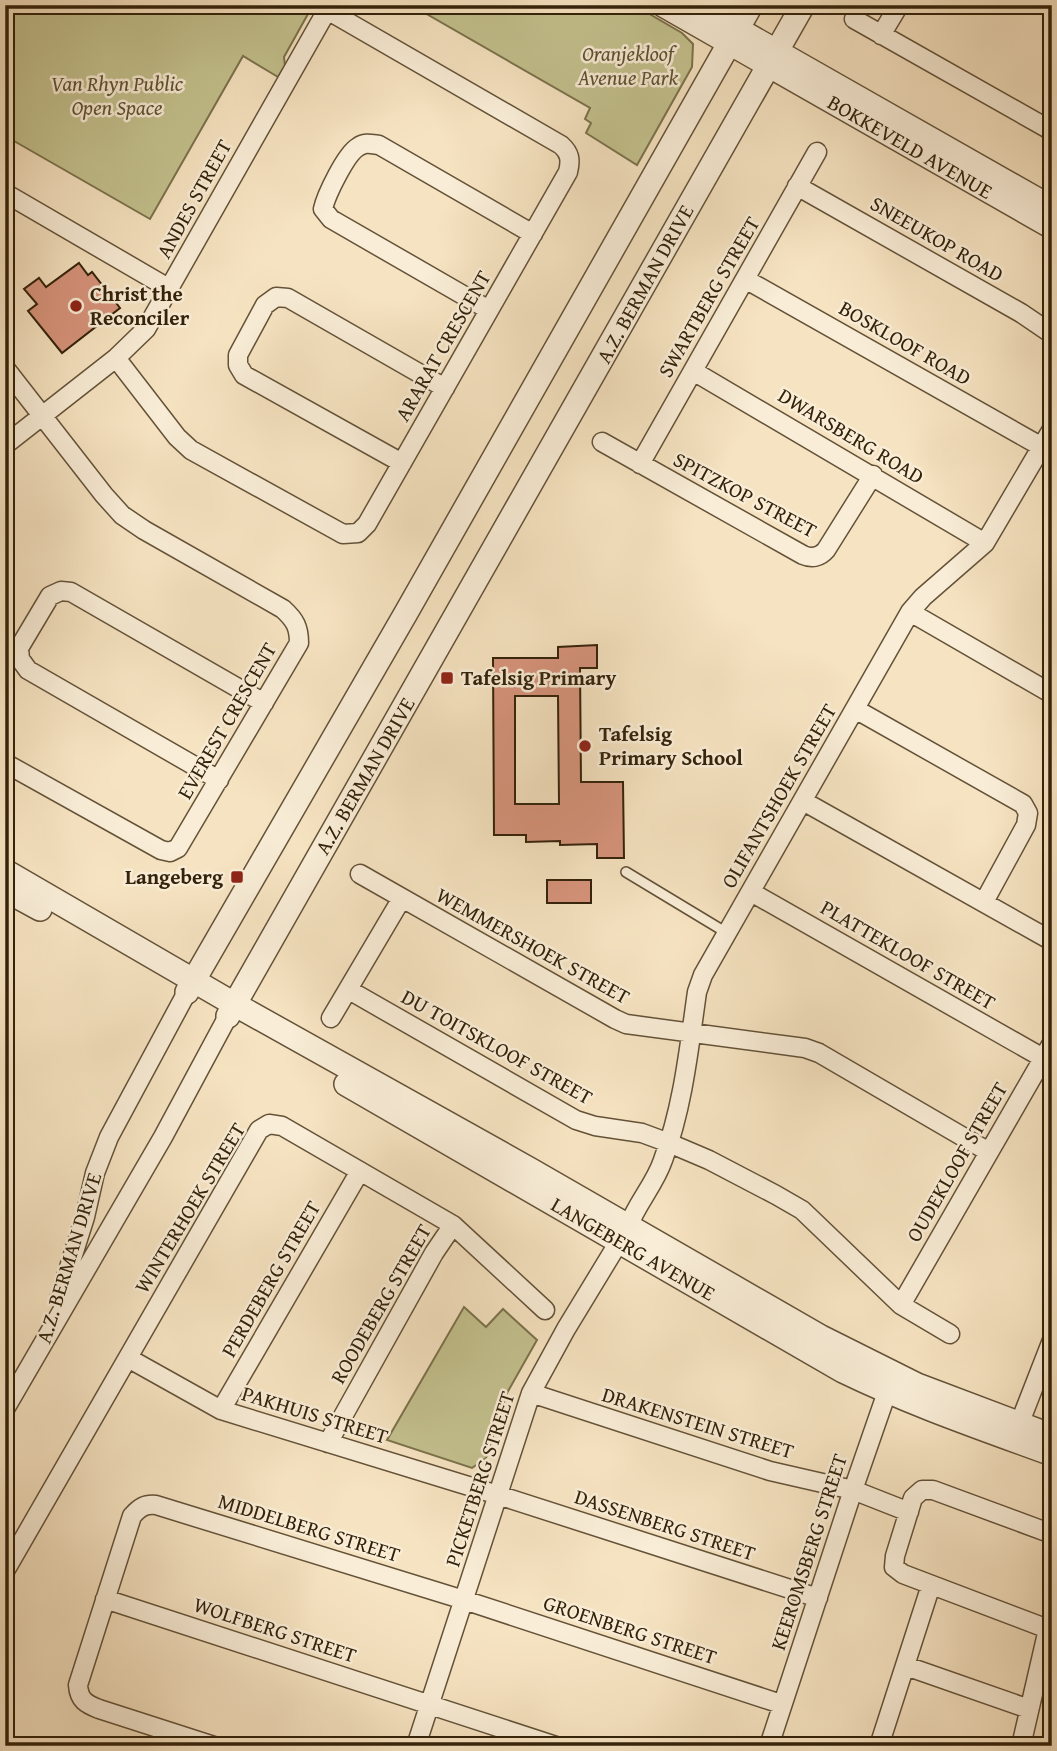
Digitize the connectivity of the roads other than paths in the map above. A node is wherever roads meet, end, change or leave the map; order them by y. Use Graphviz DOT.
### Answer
graph roads {
  1 [pos="663,5"];
  2 [pos="695,5"];
  3 [pos="751,5"];
  4 [pos="803,5"];
  5 [pos="899,5"];
  6 [pos="1045,5"];
  7 [pos="329,8"];
  8 [pos="1052,9"];
  9 [pos="854,19"];
  10 [pos="881,35"];
  11 [pos="734,36"];
  12 [pos="772,58"];
  13 [pos="1052,131"];
  14 [pos="817,152"];
  15 [pos="797,186"];
  16 [pos="5,193"];
  17 [pos="1052,208"];
  18 [pos="1052,227"];
  19 [pos="533,234"];
  20 [pos="745,279"];
  21 [pos="170,289"];
  22 [pos="489,310"];
  23 [pos="1052,334"];
  24 [pos="116,358"];
  25 [pos="5,368"];
  26 [pos="693,371"];
  27 [pos="445,388"];
  28 [pos="42,416"];
  29 [pos="1052,429"];
  30 [pos="602,442"];
  31 [pos="5,444"];
  32 [pos="1042,447"];
  33 [pos="401,463"];
  34 [pos="640,464"];
  35 [pos="873,475"];
  36 [pos="985,543"];
  37 [pos="910,612"];
  38 [pos="1052,694"];
  39 [pos="264,703"];
  40 [pos="855,709"];
  41 [pos="5,763"];
  42 [pos="219,780"];
  43 [pos="803,801"];
  44 [pos="5,871"];
  45 [pos="626,872"];
  46 [pos="360,874"];
  47 [pos="5,890"];
  48 [pos="751,892"];
  49 [pos="402,898"];
  50 [pos="984,902"];
  51 [pos="727,933"];
  52 [pos="1052,941"];
  53 [pos="190,986"];
  54 [pos="349,990"];
  55 [pos="231,1010"];
  56 [pos="331,1018"];
  57 [pos="691,1032"];
  58 [pos="1048,1050"];
  59 [pos="669,1143"];
  60 [pos="989,1152"];
  61 [pos="360,1171"];
  62 [pos="453,1225"];
  63 [pos="624,1234"];
  64 [pos="901,1305"];
  65 [pos="545,1310"];
  66 [pos="950,1334"];
  67 [pos="1051,1345"];
  68 [pos="40,1352"];
  69 [pos="128,1357"];
  70 [pos="893,1384"];
  71 [pos="531,1393"];
  72 [pos="5,1409"];
  73 [pos="221,1410"];
  74 [pos="1016,1432"];
  75 [pos="1052,1436"];
  76 [pos="328,1443"];
  77 [pos="1052,1454"];
  78 [pos="852,1490"];
  79 [pos="498,1495"];
  80 [pos="909,1512"];
  81 [pos="1052,1534"];
  82 [pos="5,1572"];
  83 [pos="931,1585"];
  84 [pos="818,1598"];
  85 [pos="105,1599"];
  86 [pos="464,1600"];
  87 [pos="1050,1626"];
  88 [pos="906,1666"];
  89 [pos="1045,1680"];
  90 [pos="430,1704"];
  91 [pos="781,1704"];
  92 [pos="1029,1709"];
  93 [pos="534,1743"];
  94 [pos="214,1746"];
  95 [pos="416,1746"];
  96 [pos="556,1746"];
  97 [pos="769,1746"];
  98 [pos="879,1746"];
  99 [pos="1021,1746"];
  1 -- 11 [label="street"];
  2 -- 11 [label="street"];
  3 -- 11 [label="street, A.Z. BERMAN DRIVE"];
  4 -- 12 [label="street, A.Z. BERMAN DRIVE"];
  5 -- 10 [label="street"];
  6 -- 8 [label="street"];
  7 -- 19 [label="street, ARARAT CRESCENT"];
  7 -- 21 [label="street, ANDES STREET"];
  9 -- 10 [label="street"];
  10 -- 13 [label="street"];
  11 -- 12 [label="street"];
  11 -- 53 [label="street, A.Z. BERMAN DRIVE"];
  12 -- 17 [label="street, BOKKEVELD AVENUE"];
  12 -- 18 [label="street, BOKKEVELD AVENUE"];
  12 -- 55 [label="street, A.Z. BERMAN DRIVE"];
  14 -- 15 [label="street, SWARTBERG STREET"];
  15 -- 20 [label="street, SWARTBERG STREET"];
  15 -- 23 [label="street, SNEEUKOP ROAD"];
  16 -- 21 [label="street"];
  19 -- 22 [label="street, ARARAT CRESCENT"];
  19 -- 22 [label="street"];
  20 -- 26 [label="street, SWARTBERG STREET"];
  20 -- 32 [label="street, BOSKLOOF ROAD"];
  21 -- 24 [label="street, ANDES STREET"];
  22 -- 27 [label="street, ARARAT CRESCENT"];
  24 -- 28 [label="street, ANDES STREET"];
  24 -- 33 [label="street, ARARAT CRESCENT"];
  25 -- 28 [label="street, EVEREST CRESCENT"];
  26 -- 34 [label="street, SWARTBERG STREET"];
  26 -- 35 [label="street, DWARSBERG ROAD"];
  27 -- 33 [label="street, ARARAT CRESCENT"];
  27 -- 33 [label="street"];
  28 -- 31 [label="street, ANDES STREET"];
  28 -- 39 [label="street, EVEREST CRESCENT"];
  29 -- 32 [label="street, OLIFANTSHOEK STREET"];
  30 -- 34 [label="street, SPITZKOP STREET"];
  32 -- 36 [label="street, OLIFANTSHOEK STREET"];
  34 -- 35 [label="street, SPITZKOP STREET"];
  35 -- 36 [label="street, DWARSBERG ROAD"];
  36 -- 37 [label="street, OLIFANTSHOEK STREET"];
  37 -- 38 [label="street"];
  37 -- 40 [label="street, OLIFANTSHOEK STREET"];
  39 -- 42 [label="street, EVEREST CRESCENT"];
  39 -- 42 [label="street"];
  40 -- 43 [label="street, OLIFANTSHOEK STREET"];
  40 -- 50 [label="street"];
  41 -- 42 [label="street, EVEREST CRESCENT"];
  43 -- 48 [label="street, OLIFANTSHOEK STREET"];
  43 -- 50 [label="street"];
  44 -- 53 [label="street"];
  45 -- 51 [label="lane"];
  46 -- 49 [label="street, WEMMERSHOEK STREET"];
  47 -- 53 [label="street"];
  48 -- 51 [label="street, OLIFANTSHOEK STREET"];
  48 -- 58 [label="street, PLATTEKLOOF STREET"];
  49 -- 54 [label="street"];
  49 -- 57 [label="street, WEMMERSHOEK STREET"];
  50 -- 52 [label="street"];
  51 -- 57 [label="street, OLIFANTSHOEK STREET"];
  53 -- 55 [label="street, LANGEBERG AVENUE"];
  53 -- 68 [label="street, A.Z. BERMAN DRIVE"];
  54 -- 56 [label="street"];
  54 -- 59 [label="street, DU TOITSKLOOF STREET"];
  55 -- 63 [label="street, LANGEBERG AVENUE"];
  55 -- 68 [label="street, A.Z. BERMAN DRIVE"];
  57 -- 59 [label="street, OLIFANTSHOEK STREET"];
  57 -- 60 [label="street, WEMMERSHOEK STREET"];
  58 -- 60 [label="street, OUDEKLOOF STREET"];
  59 -- 63 [label="street, OLIFANTSHOEK STREET"];
  59 -- 64 [label="street, DU TOITSKLOOF STREET"];
  60 -- 64 [label="street, OUDEKLOOF STREET"];
  61 -- 62 [label="street, WINTERHOEK STREET"];
  61 -- 69 [label="street, WINTERHOEK STREET"];
  61 -- 73 [label="street, PERDEBERG STREET"];
  62 -- 65 [label="street, WINTERHOEK STREET"];
  62 -- 76 [label="street, ROODEBERG STREET"];
  63 -- 70 [label="street, LANGEBERG AVENUE"];
  63 -- 71 [label="street, PICKETBERG STREET"];
  64 -- 66 [label="street, DU TOITSKLOOF STREET"];
  67 -- 74 [label="street"];
  68 -- 72 [label="street"];
  69 -- 73 [label="street, PAKHUIS STREET"];
  69 -- 82 [label="street, WINTERHOEK STREET"];
  70 -- 74 [label="street, LANGEBERG AVENUE"];
  70 -- 78 [label="street, KEEROMSBERG STREET"];
  71 -- 78 [label="street, DRAKENSTEIN STREET"];
  71 -- 79 [label="street, PICKETBERG STREET"];
  73 -- 76 [label="street, PAKHUIS STREET"];
  74 -- 75 [label="street, LANGEBERG AVENUE"];
  74 -- 77 [label="street, LANGEBERG AVENUE"];
  76 -- 79 [label="street, PAKHUIS STREET"];
  78 -- 80 [label="street, DRAKENSTEIN STREET"];
  78 -- 84 [label="street, KEEROMSBERG STREET"];
  79 -- 84 [label="street, DASSENBERG STREET"];
  79 -- 86 [label="street, PICKETBERG STREET"];
  80 -- 81 [label="street"];
  80 -- 83 [label="street"];
  83 -- 87 [label="street"];
  83 -- 88 [label="street"];
  84 -- 91 [label="street, KEEROMSBERG STREET"];
  85 -- 86 [label="street, MIDDELBERG STREET"];
  85 -- 90 [label="street, WOLFBERG STREET"];
  85 -- 94 [label="street"];
  86 -- 90 [label="street, PICKETBERG STREET"];
  86 -- 91 [label="street, GROENBERG STREET"];
  87 -- 89 [label="street"];
  88 -- 92 [label="street"];
  88 -- 98 [label="street"];
  89 -- 92 [label="street"];
  90 -- 93 [label="street"];
  90 -- 95 [label="street, PICKETBERG STREET"];
  91 -- 97 [label="street, KEEROMSBERG STREET"];
  92 -- 99 [label="street"];
  93 -- 96 [label="street"];
}
